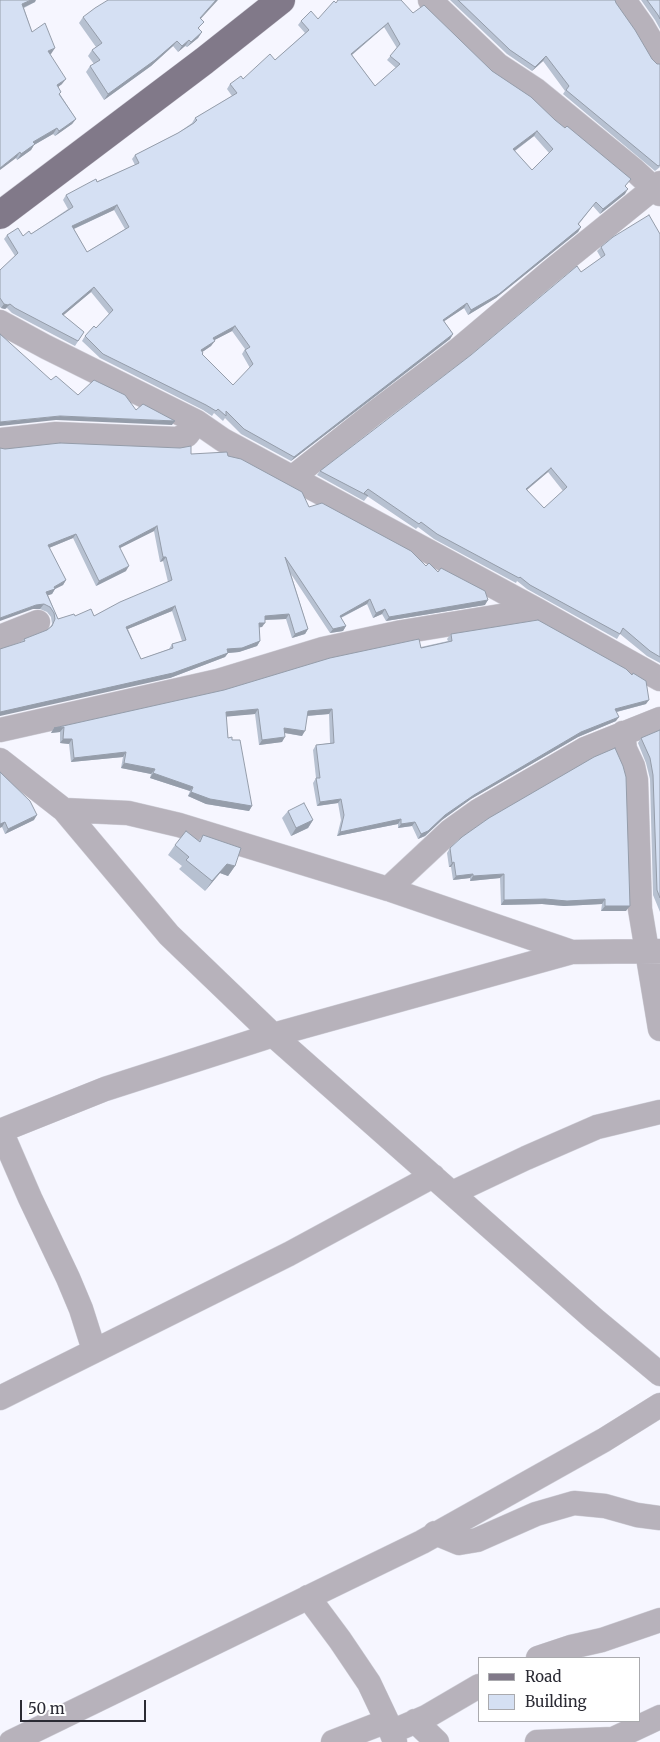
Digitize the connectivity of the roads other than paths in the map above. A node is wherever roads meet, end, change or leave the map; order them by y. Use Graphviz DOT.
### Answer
graph roads {
  1 [pos="281,0"];
  2 [pos="430,0"];
  3 [pos="624,0"];
  4 [pos="660,56"];
  5 [pos="658,188"];
  6 [pos="0,215"];
  7 [pos="0,322"];
  8 [pos="197,422"];
  9 [pos="0,440"];
  10 [pos="293,477"];
  11 [pos="537,610"];
  12 [pos="38,622"];
  13 [pos="0,638"];
  14 [pos="660,680"];
  15 [pos="660,719"];
  16 [pos="0,730"];
  17 [pos="623,733"];
  18 [pos="0,760"];
  19 [pos="64,810"];
  20 [pos="388,889"];
  21 [pos="653,951"];
  22 [pos="572,952"];
  23 [pos="660,1029"];
  24 [pos="273,1035"];
  25 [pos="660,1112"];
  26 [pos="1,1131"];
  27 [pos="433,1176"];
  28 [pos="452,1193"];
  29 [pos="94,1350"];
  30 [pos="660,1374"];
  31 [pos="0,1398"];
  32 [pos="660,1405"];
  33 [pos="660,1518"];
  34 [pos="436,1533"];
  35 [pos="308,1597"];
  36 [pos="660,1620"];
  37 [pos="541,1657"];
  38 [pos="478,1687"];
  39 [pos="660,1717"];
  40 [pos="415,1722"];
  41 [pos="391,1731"];
  42 [pos="11,1742"];
  43 [pos="333,1742"];
  44 [pos="437,1742"];
  45 [pos="537,1742"];
  1 -- 6 [label="main road"];
  2 -- 5 [label="street"];
  3 -- 4 [label="street"];
  5 -- 10 [label="street"];
  7 -- 8 [label="street"];
  8 -- 9 [label="street"];
  8 -- 10 [label="street"];
  10 -- 11 [label="street"];
  11 -- 14 [label="street"];
  11 -- 16 [label="street"];
  12 -- 13 [label="street"];
  15 -- 17 [label="street"];
  17 -- 20 [label="street"];
  17 -- 21 [label="street"];
  18 -- 19 [label="street"];
  19 -- 20 [label="street"];
  19 -- 24 [label="street"];
  20 -- 22 [label="street"];
  21 -- 22 [label="street"];
  21 -- 23 [label="street"];
  22 -- 24 [label="street"];
  24 -- 26 [label="street"];
  24 -- 27 [label="street"];
  25 -- 28 [label="street"];
  26 -- 29 [label="street"];
  27 -- 28 [label="street"];
  27 -- 29 [label="street"];
  28 -- 30 [label="street"];
  29 -- 31 [label="street"];
  32 -- 34 [label="street"];
  33 -- 34 [label="street"];
  34 -- 35 [label="street"];
  35 -- 41 [label="street"];
  35 -- 42 [label="street"];
  36 -- 37 [label="street"];
  38 -- 40 [label="street"];
  39 -- 45 [label="street"];
  40 -- 41 [label="street"];
  40 -- 44 [label="street"];
  41 -- 43 [label="street"];
}
